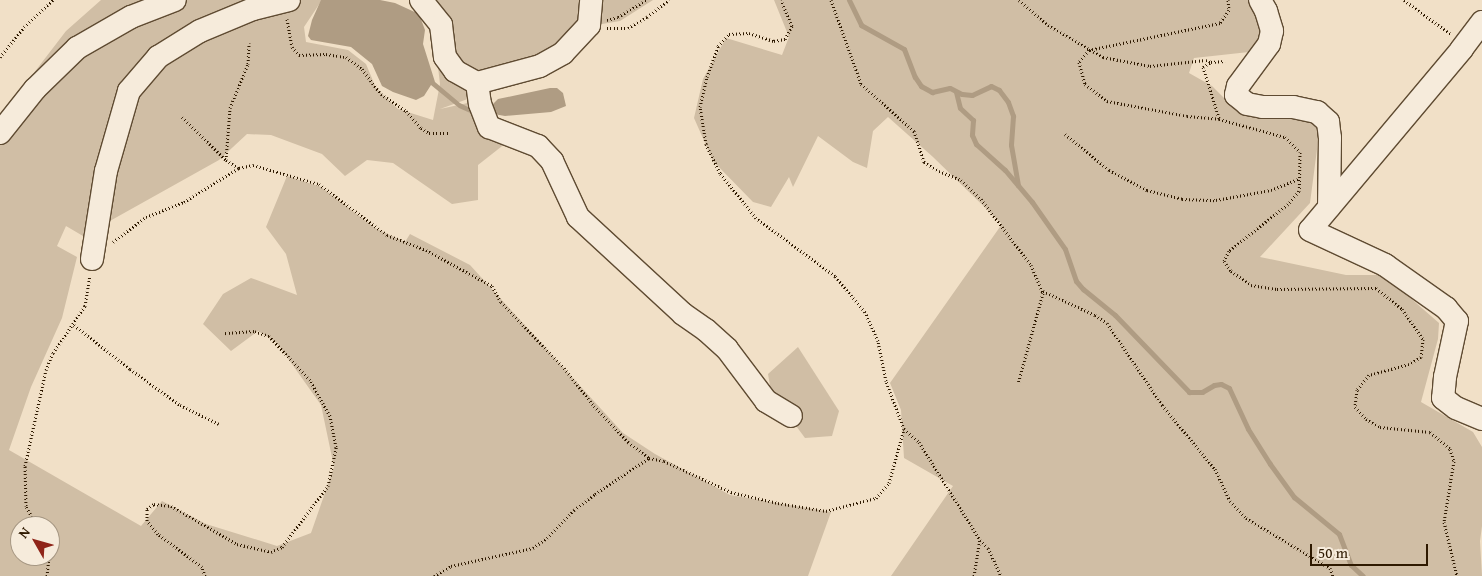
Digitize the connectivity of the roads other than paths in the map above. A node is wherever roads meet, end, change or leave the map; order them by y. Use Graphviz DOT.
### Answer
graph roads {
  1 [pos="175,0"];
  2 [pos="421,0"];
  3 [pos="591,0"];
  4 [pos="1260,0"];
  5 [pos="286,1"];
  6 [pos="1482,22"];
  7 [pos="477,83"];
  8 [pos="0,133"];
  9 [pos="1329,207"];
  10 [pos="92,259"];
  11 [pos="791,416"];
  12 [pos="1482,419"];
  1 -- 8 [label="lane"];
  2 -- 7 [label="lane"];
  3 -- 7 [label="lane"];
  4 -- 9 [label="lane"];
  5 -- 10 [label="lane"];
  6 -- 9 [label="lane"];
  7 -- 11 [label="lane"];
  9 -- 12 [label="lane"];
}
